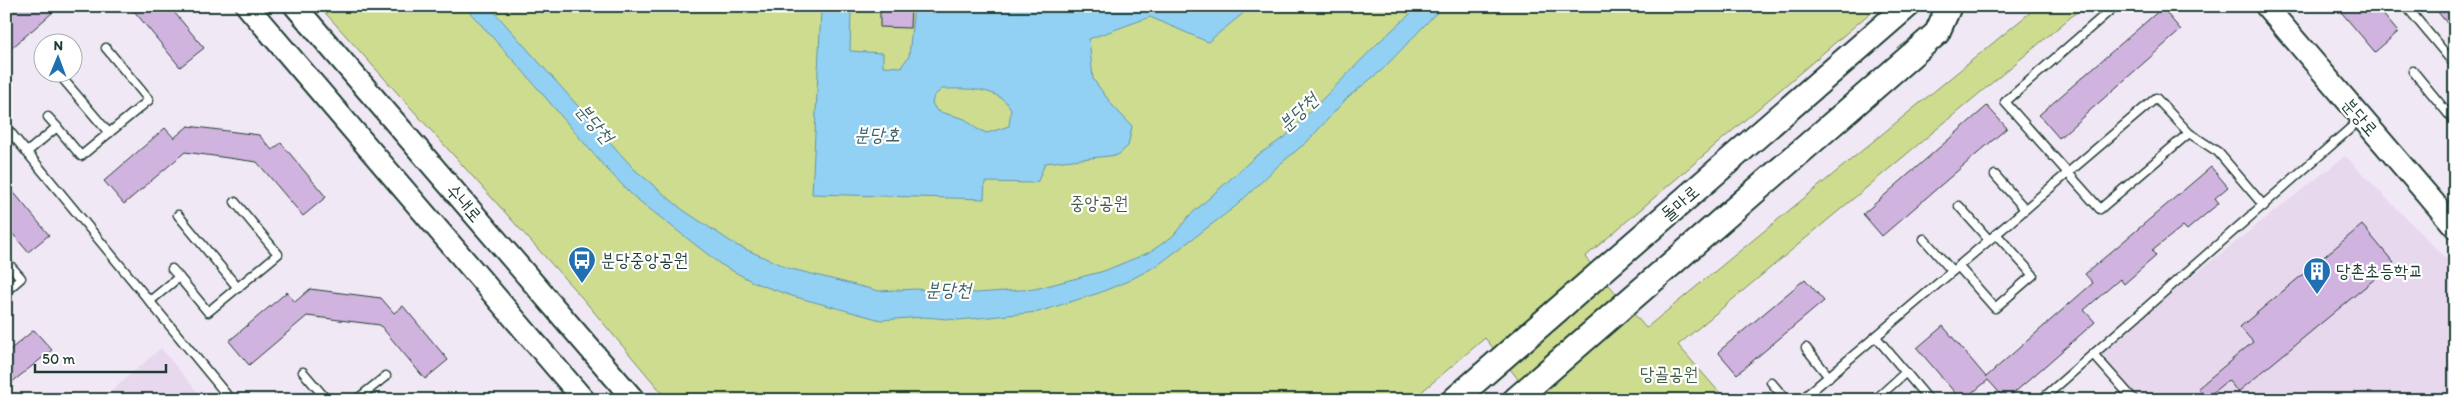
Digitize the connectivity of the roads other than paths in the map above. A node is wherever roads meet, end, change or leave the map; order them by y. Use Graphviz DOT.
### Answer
graph roads {
  1 [pos="247,6"];
  2 [pos="294,6"];
  3 [pos="1907,6"];
  4 [pos="1949,6"];
  5 [pos="2115,6"];
  6 [pos="2266,6"];
  7 [pos="2406,6"];
  8 [pos="106,48"];
  9 [pos="2455,65"];
  10 [pos="2413,72"];
  11 [pos="65,82"];
  12 [pos="48,117"];
  13 [pos="2361,118"];
  14 [pos="2454,121"];
  15 [pos="6,127"];
  16 [pos="57,127"];
  17 [pos="108,133"];
  18 [pos="2189,133"];
  19 [pos="27,152"];
  20 [pos="2067,173"];
  21 [pos="1995,175"];
  22 [pos="235,202"];
  23 [pos="1959,206"];
  24 [pos="2264,206"];
  25 [pos="2025,209"];
  26 [pos="178,215"];
  27 [pos="2455,227"];
  28 [pos="1996,234"];
  29 [pos="1924,239"];
  30 [pos="1989,240"];
  31 [pos="6,261"];
  32 [pos="172,269"];
  33 [pos="1955,269"];
  34 [pos="179,278"];
  35 [pos="238,288"];
  36 [pos="6,291"];
  37 [pos="150,301"];
  38 [pos="1876,337"];
  39 [pos="1806,348"];
  40 [pos="2094,354"];
  41 [pos="303,372"];
  42 [pos="1906,372"];
  43 [pos="386,376"];
  44 [pos="1828,377"];
  45 [pos="1771,382"];
  46 [pos="231,400"];
  47 [pos="327,400"];
  48 [pos="356,400"];
  49 [pos="584,400"];
  50 [pos="634,400"];
  51 [pos="1454,400"];
  52 [pos="1515,400"];
  53 [pos="1786,400"];
  54 [pos="1801,400"];
  55 [pos="1874,400"];
  56 [pos="1929,400"];
  57 [pos="2041,400"];
  58 [pos="2134,400"];
  1 -- 49 [label="main road, 수내로"];
  2 -- 50 [label="main road, 수내로"];
  3 -- 51 [label="main road, 돌마로"];
  4 -- 52 [label="main road"];
  5 -- 20 [label="lane"];
  6 -- 13 [label="main road, 분당로"];
  7 -- 9 [label="lane"];
  8 -- 17 [label="lane"];
  10 -- 14 [label="lane"];
  11 -- 17 [label="lane"];
  12 -- 16 [label="lane"];
  13 -- 24 [label="lane"];
  13 -- 27 [label="main road, 분당로"];
  15 -- 19 [label="lane"];
  16 -- 17 [label="lane"];
  16 -- 19 [label="lane"];
  18 -- 20 [label="lane"];
  18 -- 20 [label="lane"];
  18 -- 24 [label="lane"];
  19 -- 37 [label="lane"];
  20 -- 25 [label="lane"];
  21 -- 25 [label="lane"];
  22 -- 35 [label="lane"];
  23 -- 30 [label="lane"];
  24 -- 40 [label="lane"];
  25 -- 28 [label="lane"];
  26 -- 35 [label="lane"];
  28 -- 30 [label="lane"];
  28 -- 33 [label="lane"];
  29 -- 33 [label="lane"];
  30 -- 33 [label="lane"];
  31 -- 36 [label="lane"];
  32 -- 34 [label="lane"];
  33 -- 38 [label="lane"];
  34 -- 35 [label="lane"];
  34 -- 37 [label="lane"];
  37 -- 46 [label="lane"];
  38 -- 42 [label="lane"];
  38 -- 44 [label="lane"];
  39 -- 44 [label="lane"];
  40 -- 57 [label="lane"];
  40 -- 58 [label="lane"];
  41 -- 47 [label="lane"];
  42 -- 55 [label="lane"];
  42 -- 56 [label="lane"];
  43 -- 48 [label="lane"];
  44 -- 54 [label="lane"];
  45 -- 53 [label="lane"];
}
